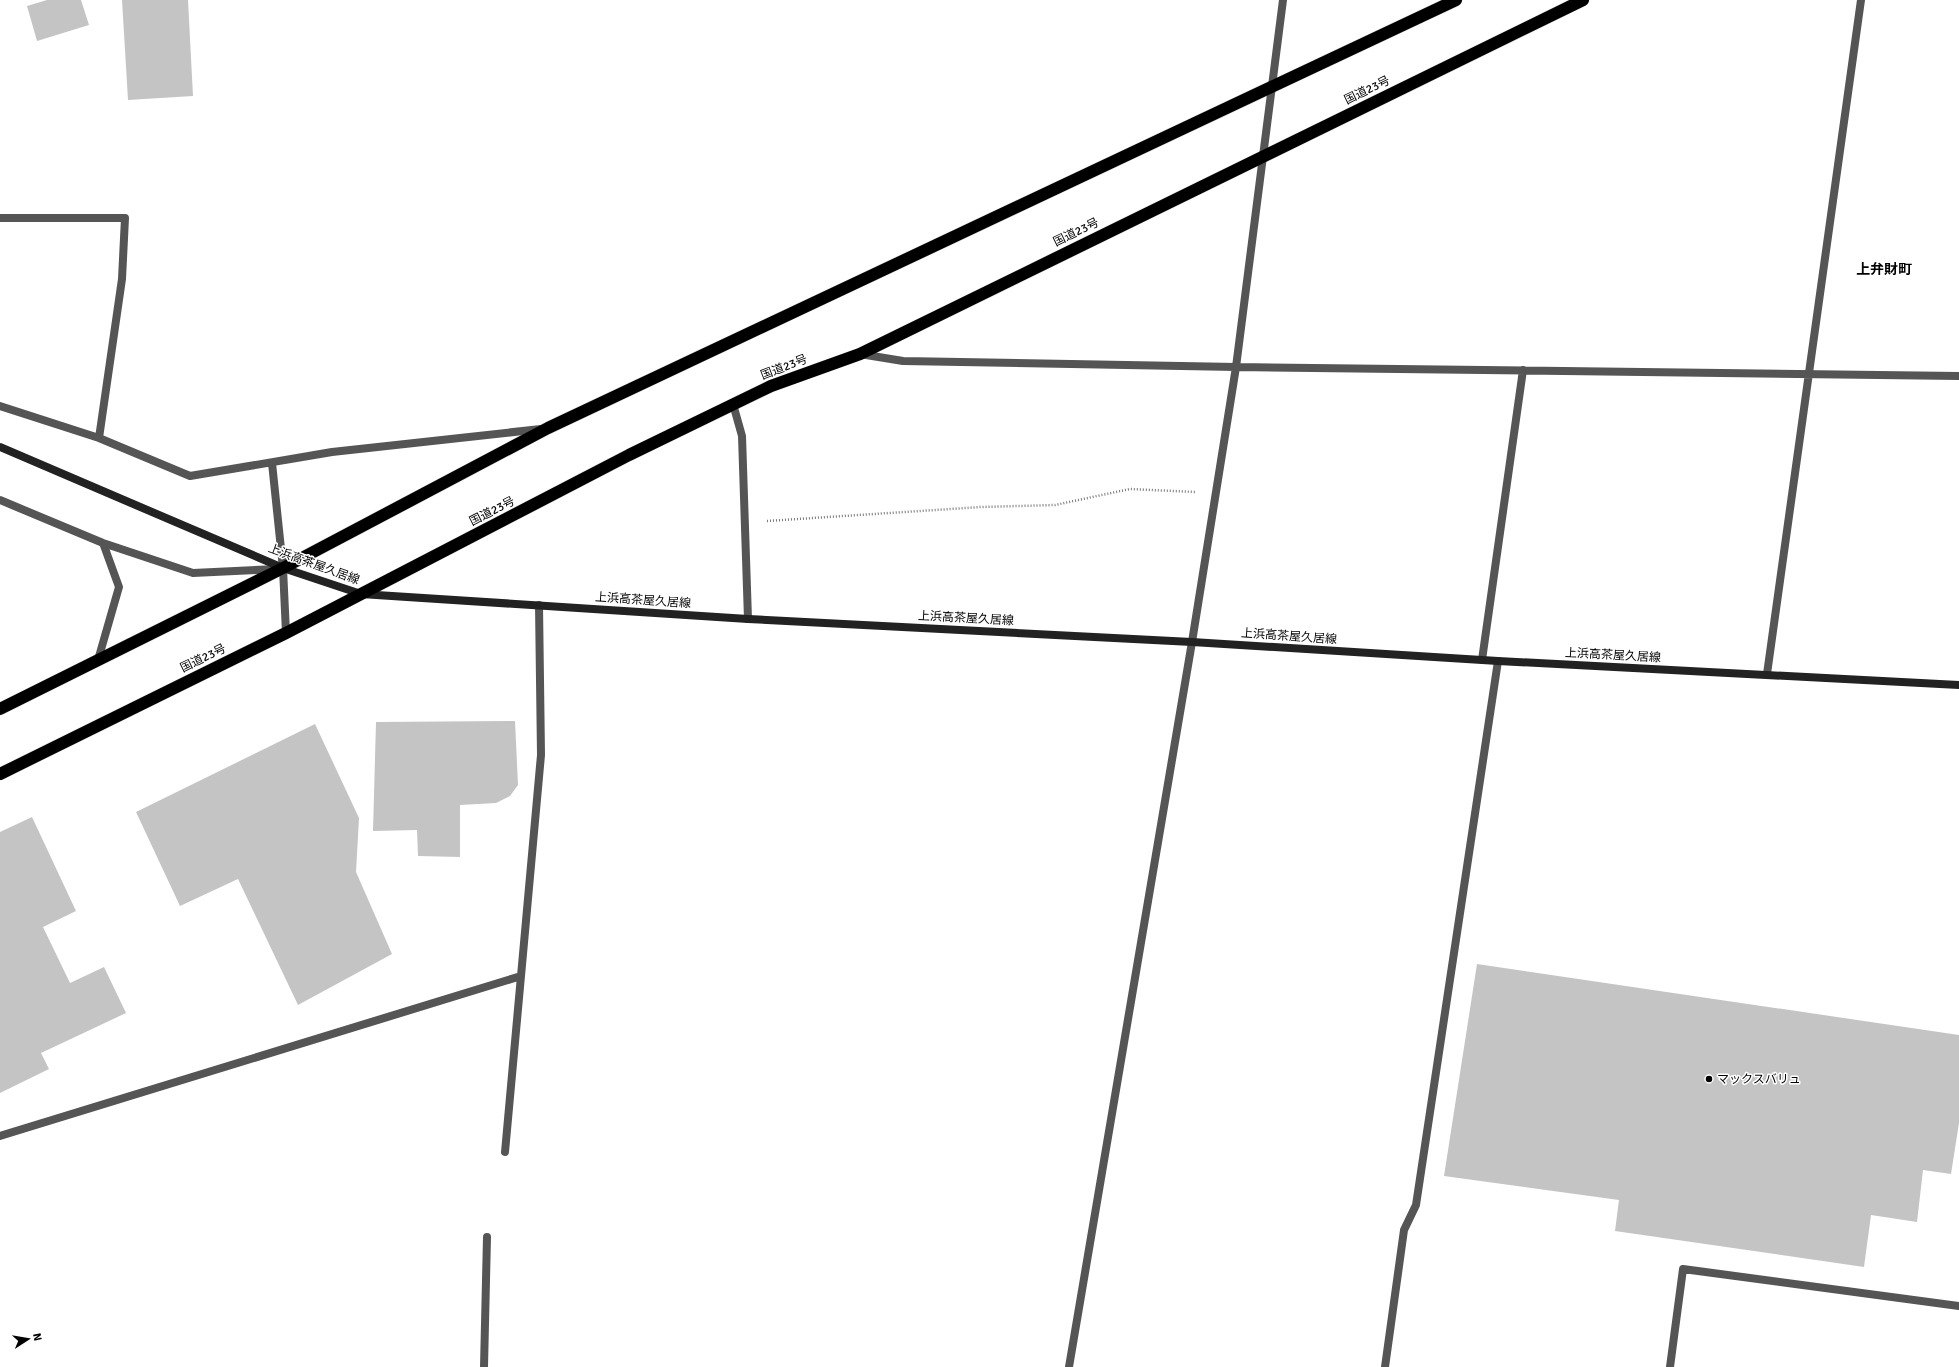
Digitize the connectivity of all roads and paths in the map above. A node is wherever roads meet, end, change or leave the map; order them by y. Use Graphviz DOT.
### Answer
graph roads {
  1 [pos="1283,0"];
  2 [pos="1456,0"];
  3 [pos="1583,0"];
  4 [pos="1861,0"];
  5 [pos="1271,86"];
  6 [pos="1262,156"];
  7 [pos="0,218"];
  8 [pos="860,354"];
  9 [pos="1236,367"];
  10 [pos="1523,370"];
  11 [pos="1810,374"];
  12 [pos="1959,376"];
  13 [pos="733,404"];
  14 [pos="0,406"];
  15 [pos="548,428"];
  16 [pos="99,438"];
  17 [pos="0,447"];
  18 [pos="272,463"];
  19 [pos="1216,493"];
  20 [pos="0,500"];
  21 [pos="745,523"];
  22 [pos="103,544"];
  23 [pos="283,568"];
  24 [pos="361,594"];
  25 [pos="539,606"];
  26 [pos="748,619"];
  27 [pos="286,633"];
  28 [pos="1192,642"];
  29 [pos="98,660"];
  30 [pos="1482,660"];
  31 [pos="1498,661"];
  32 [pos="1767,674"];
  33 [pos="1959,685"];
  34 [pos="0,710"];
  35 [pos="0,774"];
  36 [pos="521,976"];
  37 [pos="0,1136"];
  38 [pos="505,1152"];
  39 [pos="487,1237"];
  40 [pos="1959,1306"];
  41 [pos="484,1367"];
  42 [pos="1069,1367"];
  43 [pos="1385,1367"];
  44 [pos="1670,1367"];
  1 -- 5 [label="street"];
  2 -- 5 [label="highway"];
  3 -- 6 [label="highway, 国道23号"];
  4 -- 11 [label="street"];
  5 -- 6 [label="street"];
  5 -- 15 [label="highway"];
  6 -- 8 [label="highway, 国道23号"];
  6 -- 9 [label="street"];
  7 -- 16 [label="street"];
  8 -- 9 [label="street"];
  8 -- 13 [label="highway, 国道23号"];
  9 -- 10 [label="street"];
  9 -- 19 [label="street"];
  10 -- 11 [label="street"];
  10 -- 30 [label="street"];
  11 -- 12 [label="street"];
  11 -- 32 [label="street"];
  13 -- 21 [label="street"];
  13 -- 24 [label="highway, 国道23号"];
  14 -- 16 [label="street"];
  15 -- 18 [label="street"];
  15 -- 23 [label="highway"];
  16 -- 18 [label="street"];
  17 -- 23 [label="main road, 上浜高茶屋久居線"];
  18 -- 23 [label="street"];
  19 -- 21 [label="path"];
  19 -- 28 [label="street"];
  20 -- 22 [label="street"];
  21 -- 26 [label="street"];
  22 -- 23 [label="street"];
  22 -- 29 [label="street"];
  23 -- 24 [label="main road, 上浜高茶屋久居線"];
  23 -- 27 [label="street"];
  23 -- 29 [label="highway"];
  24 -- 25 [label="main road, 上浜高茶屋久居線"];
  24 -- 27 [label="highway, 国道23号"];
  25 -- 26 [label="main road, 上浜高茶屋久居線"];
  25 -- 36 [label="street"];
  26 -- 28 [label="main road, 上浜高茶屋久居線"];
  27 -- 35 [label="highway, 国道23号"];
  28 -- 30 [label="main road, 上浜高茶屋久居線"];
  28 -- 42 [label="street"];
  29 -- 34 [label="highway"];
  30 -- 31 [label="main road, 上浜高茶屋久居線"];
  31 -- 32 [label="main road, 上浜高茶屋久居線"];
  31 -- 43 [label="street"];
  32 -- 33 [label="main road, 上浜高茶屋久居線"];
  36 -- 37 [label="street"];
  36 -- 38 [label="street"];
  39 -- 41 [label="street"];
  40 -- 44 [label="street"];
}
